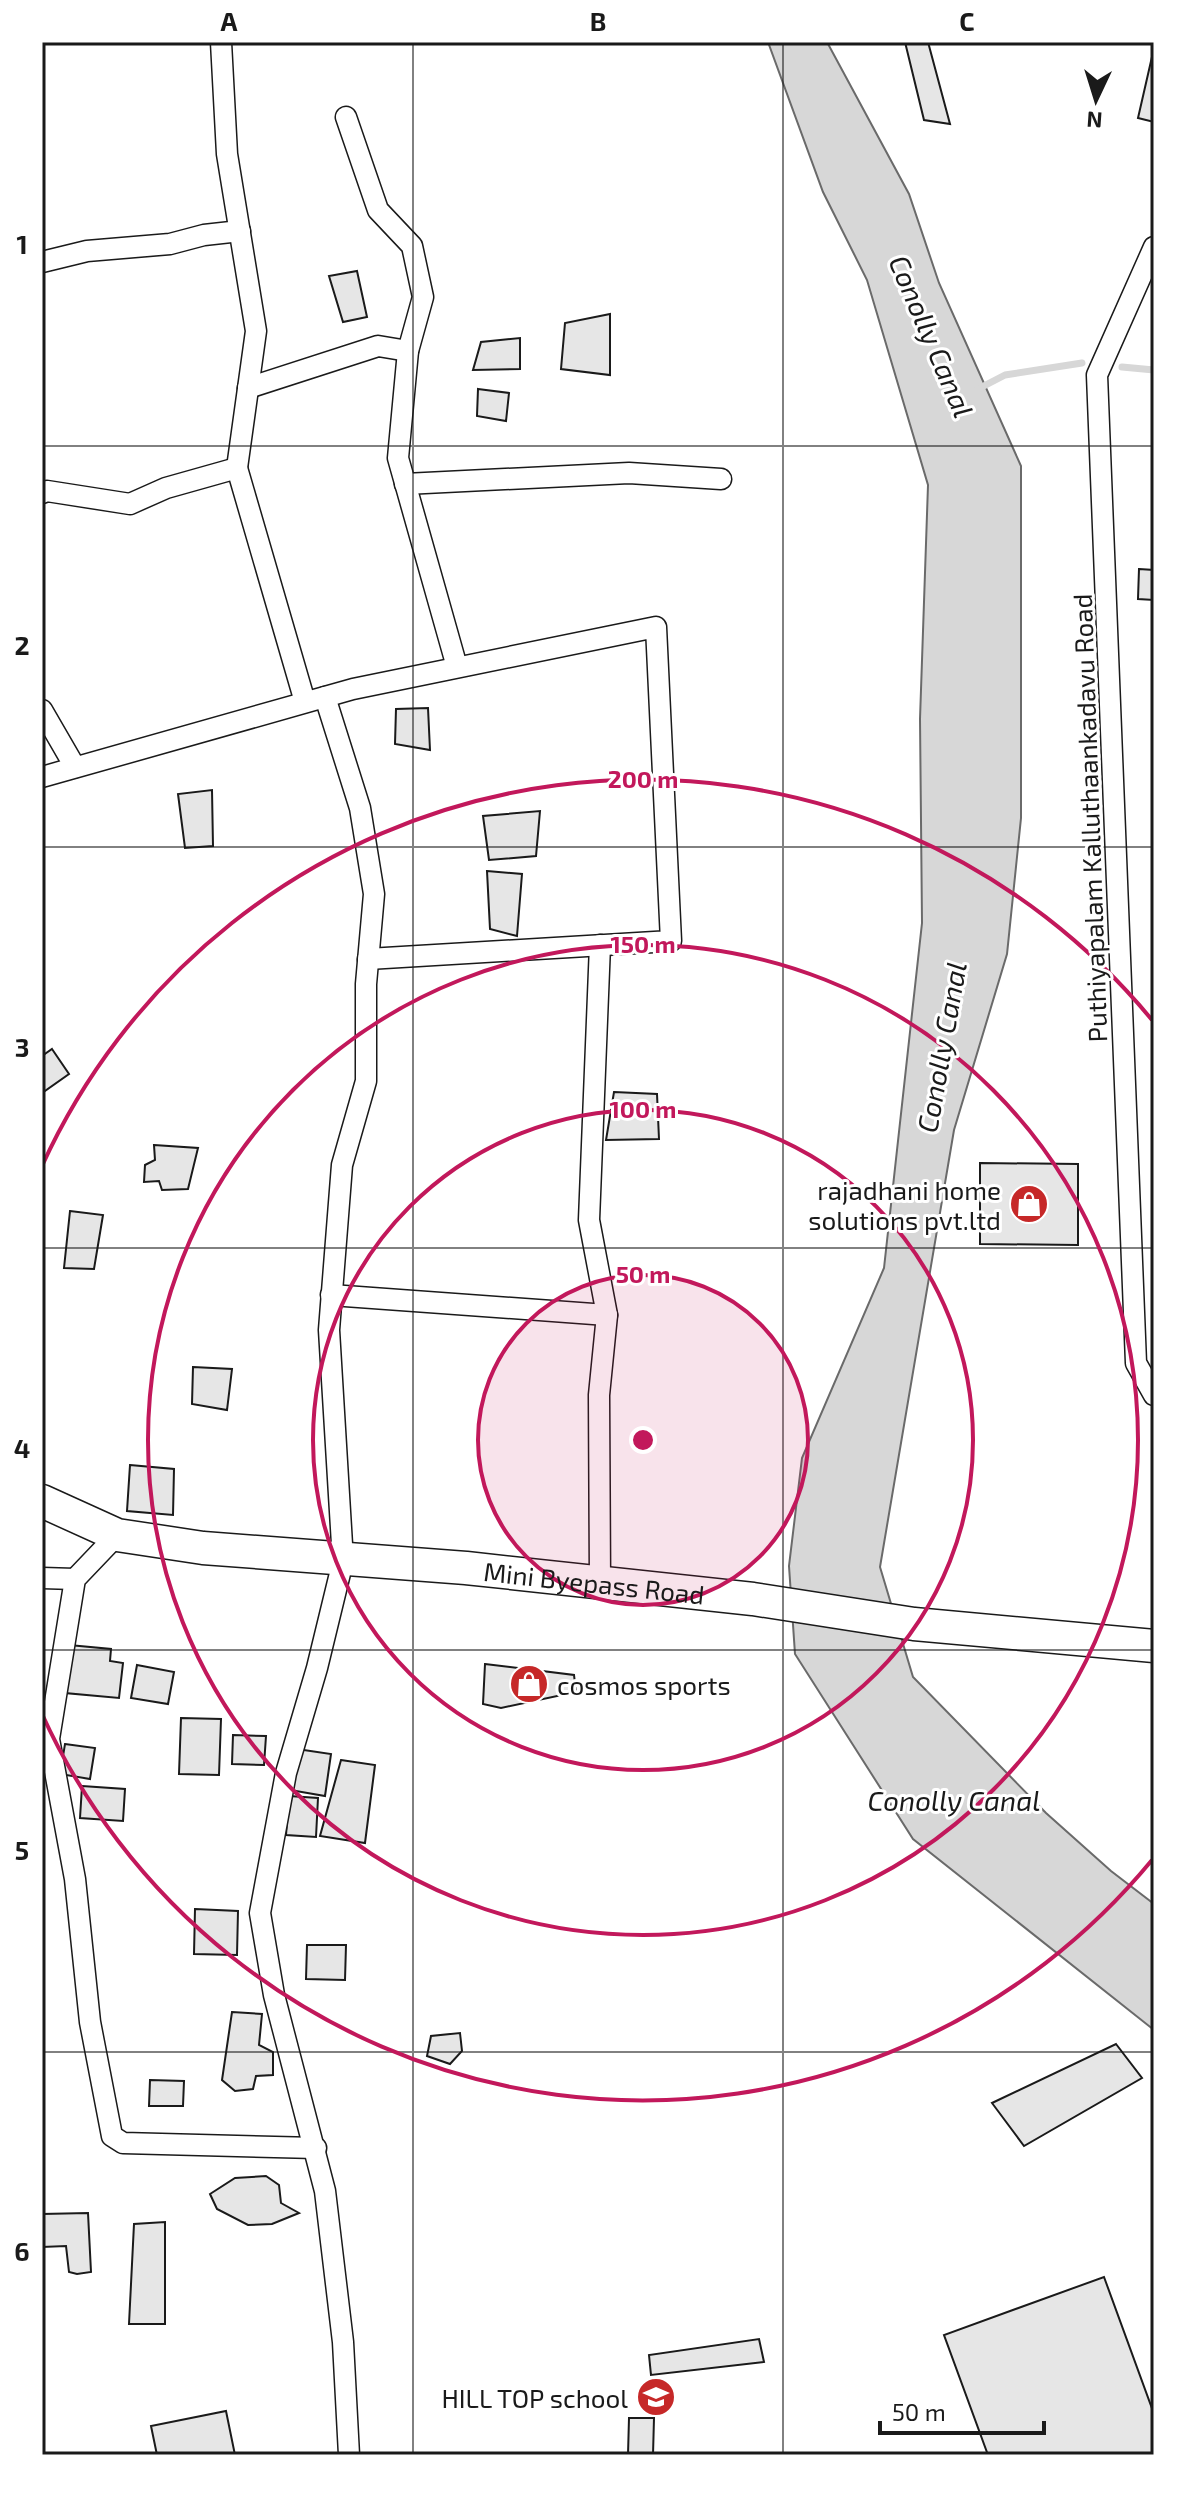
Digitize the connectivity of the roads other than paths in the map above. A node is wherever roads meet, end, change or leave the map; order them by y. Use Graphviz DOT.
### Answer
graph roads {
  1 [pos="221,42"];
  2 [pos="346,117"];
  3 [pos="240,231"];
  4 [pos="1154,247"];
  5 [pos="42,262"];
  6 [pos="408,351"];
  7 [pos="248,388"];
  8 [pos="237,468"];
  9 [pos="721,479"];
  10 [pos="405,484"];
  11 [pos="42,493"];
  12 [pos="457,667"];
  13 [pos="315,699"];
  14 [pos="42,710"];
  15 [pos="75,767"];
  16 [pos="42,777"];
  17 [pos="600,945"];
  18 [pos="368,959"];
  19 [pos="331,1295"];
  20 [pos="607,1315"];
  21 [pos="1154,1395"];
  22 [pos="42,1501"];
  23 [pos="117,1535"];
  24 [pos="343,1561"];
  25 [pos="42,1578"];
  26 [pos="75,1579"];
  27 [pos="600,1582"];
  28 [pos="1154,1646"];
  29 [pos="316,2148"];
  30 [pos="349,2455"];
  1 -- 3 [label="street"];
  2 -- 6 [label="street"];
  3 -- 5 [label="street"];
  3 -- 7 [label="street"];
  4 -- 21 [label="street, Puthiyapalam Kalluthaankadavu Road"];
  6 -- 7 [label="street"];
  6 -- 10 [label="street"];
  7 -- 8 [label="street"];
  8 -- 11 [label="street"];
  8 -- 13 [label="street"];
  9 -- 10 [label="street"];
  10 -- 12 [label="street"];
  12 -- 13 [label="street"];
  12 -- 17 [label="street"];
  13 -- 15 [label="street"];
  13 -- 18 [label="street"];
  14 -- 15 [label="street"];
  15 -- 16 [label="street"];
  17 -- 18 [label="street"];
  17 -- 20 [label="street"];
  18 -- 19 [label="street"];
  19 -- 20 [label="street"];
  19 -- 24 [label="street"];
  20 -- 27 [label="street"];
  22 -- 23 [label="main road, Mini Byepass Road"];
  23 -- 24 [label="main road, Mini Byepass Road"];
  23 -- 26 [label="street"];
  24 -- 27 [label="main road, Mini Byepass Road"];
  24 -- 29 [label="street"];
  25 -- 26 [label="street"];
  26 -- 29 [label="street"];
  27 -- 28 [label="main road, Mini Byepass Road"];
  29 -- 30 [label="street"];
}
